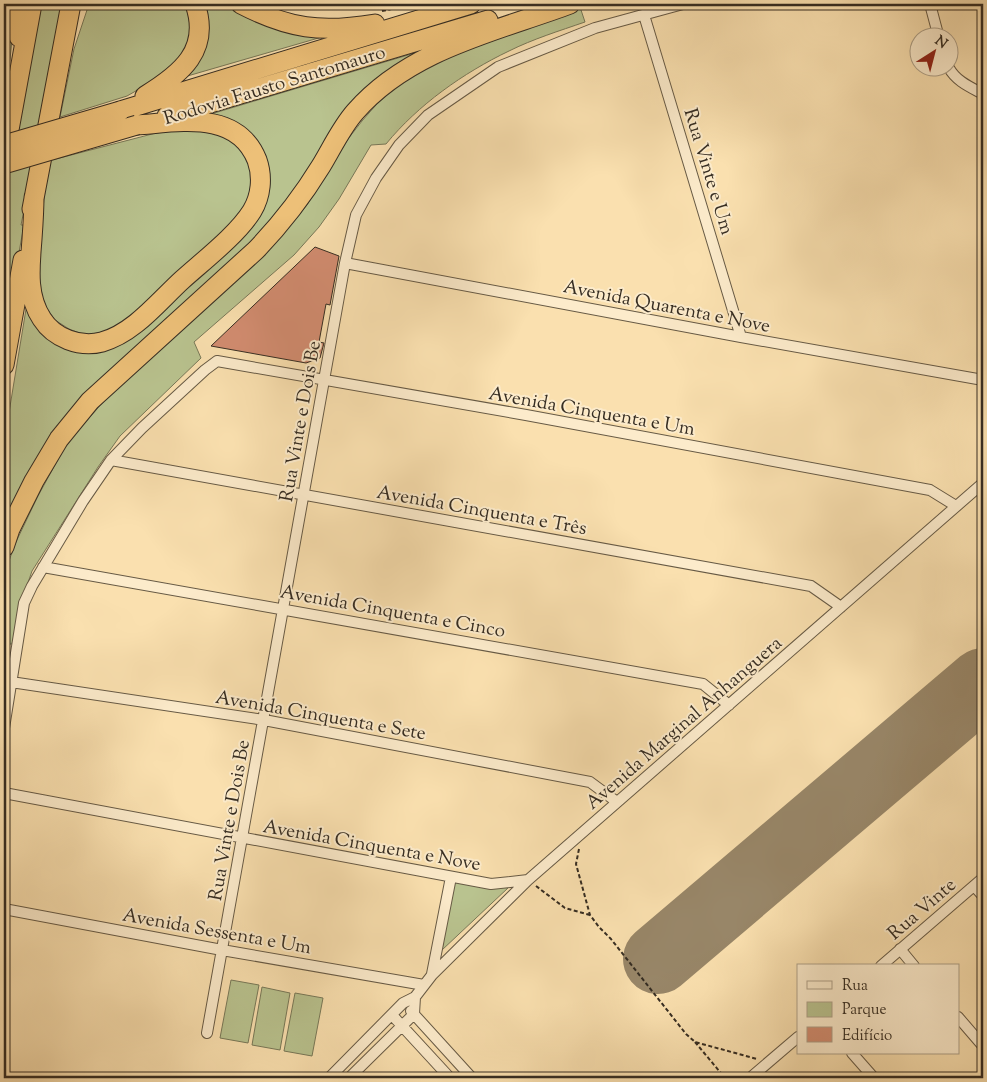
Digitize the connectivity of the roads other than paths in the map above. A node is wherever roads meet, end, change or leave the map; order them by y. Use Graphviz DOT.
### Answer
graph roads {
  1 [pos="16,4"];
  2 [pos="32,4"];
  3 [pos="71,4"];
  4 [pos="83,4"];
  5 [pos="195,4"];
  6 [pos="240,4"];
  7 [pos="470,4"];
  8 [pos="544,4"];
  9 [pos="570,4"];
  10 [pos="683,4"];
  11 [pos="930,4"];
  12 [pos="644,14"];
  13 [pos="936,28"];
  14 [pos="60,60"];
  15 [pos="20,70"];
  16 [pos="957,78"];
  17 [pos="983,94"];
  18 [pos="120,111"];
  19 [pos="137,125"];
  20 [pos="4,144"];
  21 [pos="4,158"];
  22 [pos="4,164"];
  23 [pos="34,197"];
  24 [pos="345,263"];
  25 [pos="741,337"];
  26 [pos="4,365"];
  27 [pos="324,380"];
  28 [pos="983,380"];
  29 [pos="111,460"];
  30 [pos="983,483"];
  31 [pos="304,495"];
  32 [pos="956,506"];
  33 [pos="4,547"];
  34 [pos="43,567"];
  35 [pos="841,607"];
  36 [pos="283,609"];
  37 [pos="11,682"];
  38 [pos="729,705"];
  39 [pos="264,720"];
  40 [pos="4,728"];
  41 [pos="4,793"];
  42 [pos="617,802"];
  43 [pos="242,838"];
  44 [pos="450,877"];
  45 [pos="983,878"];
  46 [pos="528,880"];
  47 [pos="974,886"];
  48 [pos="983,896"];
  49 [pos="4,909"];
  50 [pos="900,949"];
  51 [pos="222,950"];
  52 [pos="883,964"];
  53 [pos="912,964"];
  54 [pos="432,975"];
  55 [pos="424,985"];
  56 [pos="415,998"];
  57 [pos="403,1003"];
  58 [pos="414,1014"];
  59 [pos="392,1015"];
  60 [pos="960,1019"];
  61 [pos="402,1026"];
  62 [pos="207,1033"];
  63 [pos="797,1038"];
  64 [pos="983,1046"];
  65 [pos="853,1054"];
  66 [pos="329,1078"];
  67 [pos="349,1078"];
  68 [pos="450,1078"];
  69 [pos="472,1078"];
  70 [pos="750,1078"];
  71 [pos="874,1078"];
  1 -- 15 [label="highway"];
  2 -- 15 [label="highway"];
  3 -- 14 [label="highway"];
  4 -- 14 [label="highway"];
  5 -- 18 [label="highway"];
  6 -- 7 [label="highway"];
  7 -- 18 [label="highway, Rodovia Fausto Santomauro"];
  8 -- 19 [label="highway, Rodovia Fausto Santomauro"];
  9 -- 33 [label="highway"];
  10 -- 12 [label="street, Rua Vinte e Dois Be"];
  11 -- 13 [label="street"];
  12 -- 24 [label="street, Rua Vinte e Dois Be"];
  12 -- 25 [label="street, Rua Vinte e Um"];
  14 -- 23 [label="highway"];
  15 -- 21 [label="highway"];
  16 -- 17 [label="street"];
  18 -- 20 [label="highway, Rodovia Fausto Santomauro, bridge"];
  19 -- 22 [label="highway, Rodovia Fausto Santomauro, bridge"];
  19 -- 23 [label="highway"];
  23 -- 26 [label="highway"];
  24 -- 25 [label="street, Avenida Quarenta e Nove"];
  24 -- 27 [label="street, Rua Vinte e Dois Be"];
  25 -- 28 [label="street, Avenida Quarenta e Nove"];
  27 -- 29 [label="street, Avenida Cinquenta e Um"];
  27 -- 31 [label="street, Rua Vinte e Dois Be"];
  27 -- 32 [label="street, Avenida Cinquenta e Um"];
  29 -- 31 [label="street, Avenida Cinquenta e Três"];
  29 -- 34 [label="street"];
  30 -- 32 [label="street, Avenida Marginal Anhanguera"];
  31 -- 35 [label="street, Avenida Cinquenta e Três"];
  31 -- 36 [label="street, Rua Vinte e Dois Be"];
  32 -- 35 [label="street, Avenida Marginal Anhanguera"];
  34 -- 36 [label="street, Avenida Cinquenta e Cinco"];
  34 -- 37 [label="street"];
  35 -- 38 [label="street, Avenida Marginal Anhanguera"];
  36 -- 38 [label="street, Avenida Cinquenta e Cinco"];
  36 -- 39 [label="street, Rua Vinte e Dois Be"];
  37 -- 39 [label="street, Avenida Cinquenta e Sete"];
  37 -- 40 [label="street"];
  38 -- 42 [label="street, Avenida Marginal Anhanguera"];
  39 -- 42 [label="street, Avenida Cinquenta e Sete"];
  39 -- 43 [label="street, Rua Vinte e Dois Be"];
  41 -- 43 [label="street, Avenida Cinquenta e Nove"];
  42 -- 46 [label="street, Avenida Marginal Anhanguera"];
  43 -- 44 [label="street, Avenida Cinquenta e Nove"];
  43 -- 51 [label="street, Rua Vinte e Dois Be"];
  44 -- 46 [label="street, Avenida Cinquenta e Nove"];
  44 -- 54 [label="street"];
  45 -- 47 [label="street, Rua Vinte"];
  46 -- 54 [label="street, Avenida Marginal Anhanguera"];
  47 -- 48 [label="street"];
  47 -- 50 [label="street, Rua Vinte"];
  49 -- 51 [label="street, Avenida Sessenta e Um"];
  50 -- 52 [label="street, Rua Vinte"];
  50 -- 53 [label="street"];
  51 -- 55 [label="street, Avenida Sessenta e Um"];
  51 -- 62 [label="street, Rua Vinte e Dois Be"];
  54 -- 55 [label="street, Avenida Marginal Anhanguera"];
  55 -- 56 [label="street, Avenida Marginal Anhanguera"];
  56 -- 57 [label="street"];
  56 -- 58 [label="street"];
  57 -- 58 [label="street"];
  57 -- 59 [label="street"];
  58 -- 61 [label="street"];
  58 -- 69 [label="street"];
  59 -- 61 [label="street"];
  59 -- 66 [label="street"];
  60 -- 64 [label="street"];
  61 -- 67 [label="street"];
  61 -- 68 [label="street"];
  63 -- 70 [label="street"];
  65 -- 71 [label="street"];
}
